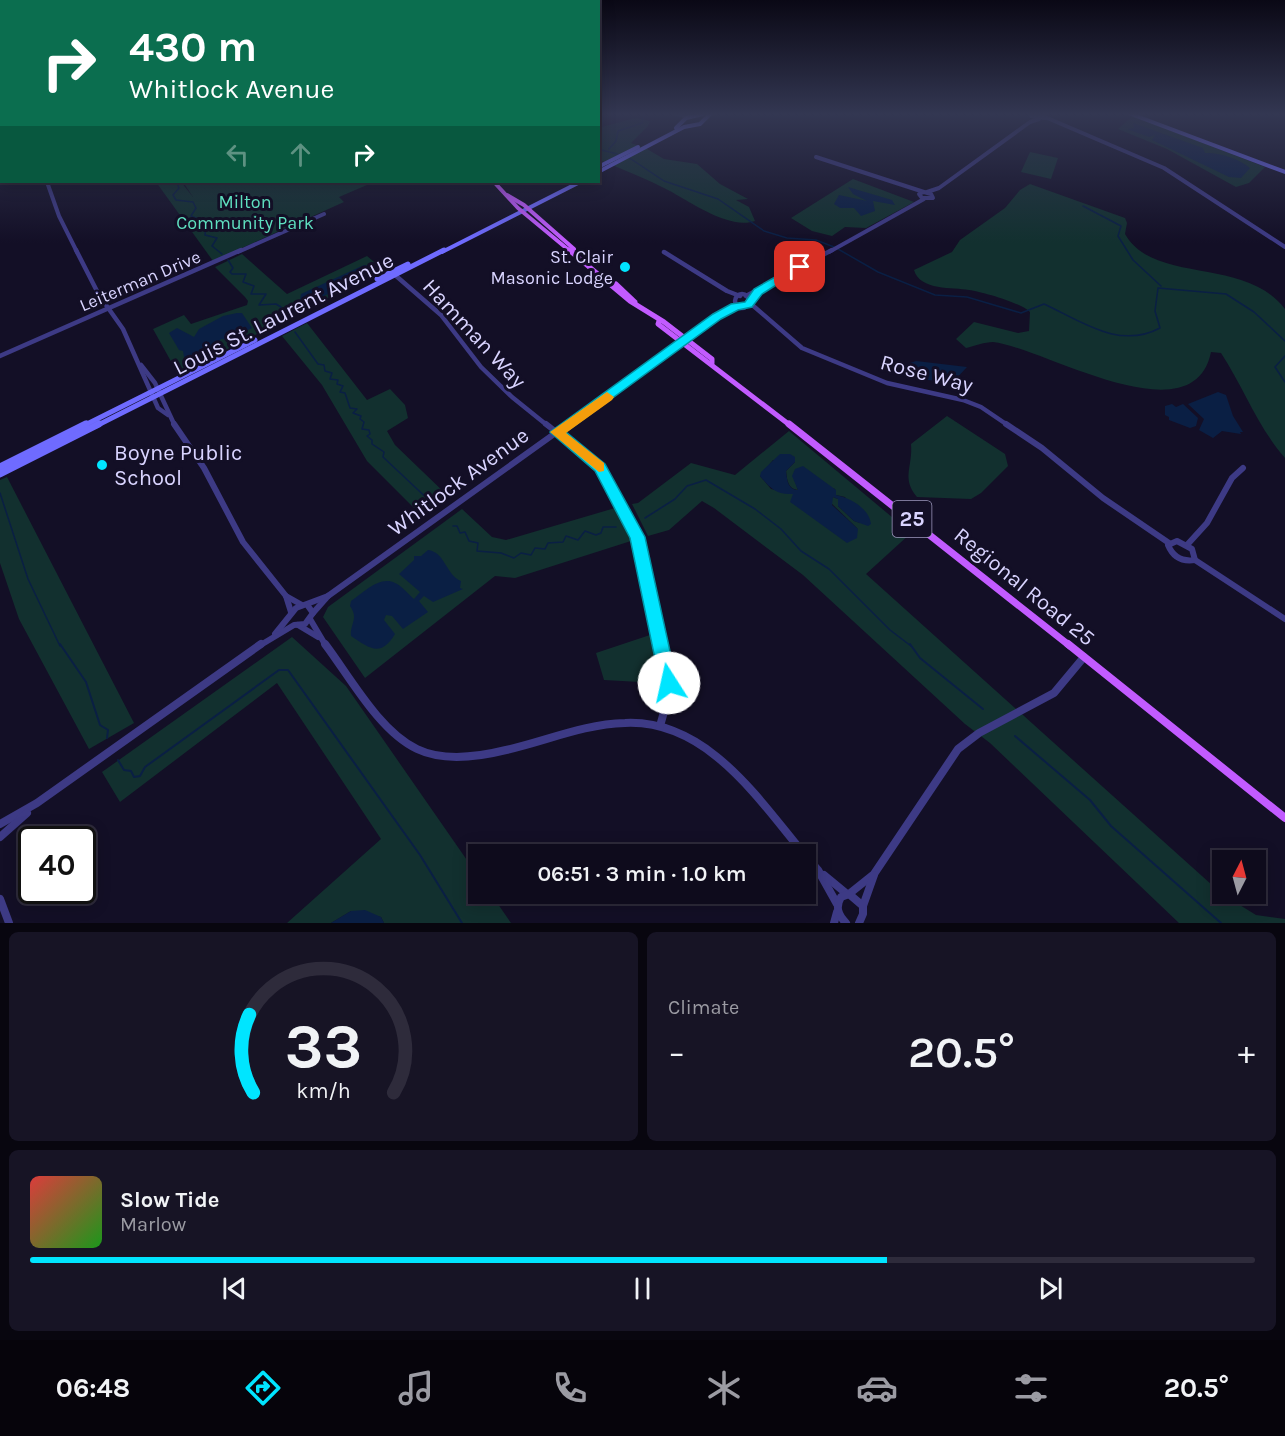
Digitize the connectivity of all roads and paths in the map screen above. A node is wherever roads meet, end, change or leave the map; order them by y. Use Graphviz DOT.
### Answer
graph roads {
  1 [pos="621,157"];
  2 [pos="626,157"];
  3 [pos="816,157"];
  4 [pos="979,157"];
  5 [pos="1138,157"];
  6 [pos="1249,157"];
  7 [pos="1251,157"];
  8 [pos="600,166"];
  9 [pos="1285,170"];
  10 [pos="600,171"];
  11 [pos="47,183"];
  12 [pos="495,183"];
  13 [pos="571,183"];
  14 [pos="578,183"];
  15 [pos="939,188"];
  16 [pos="909,189"];
  17 [pos="926,192"];
  18 [pos="933,196"];
  19 [pos="921,197"];
  20 [pos="522,208"];
  21 [pos="324,214"];
  22 [pos="1285,247"];
  23 [pos="664,252"];
  24 [pos="395,275"];
  25 [pos="727,291"];
  26 [pos="758,292"];
  27 [pos="743,296"];
  28 [pos="735,300"];
  29 [pos="750,302"];
  30 [pos="742,306"];
  31 [pos="109,309"];
  32 [pos="726,311"];
  33 [pos="758,312"];
  34 [pos="684,341"];
  35 [pos="0,356"];
  36 [pos="155,393"];
  37 [pos="557,432"];
  38 [pos="0,467"];
  39 [pos="1243,468"];
  40 [pos="0,474"];
  41 [pos="1169,543"];
  42 [pos="1187,545"];
  43 [pos="1195,560"];
  44 [pos="286,596"];
  45 [pos="328,596"];
  46 [pos="305,605"];
  47 [pos="291,615"];
  48 [pos="311,616"];
  49 [pos="1285,619"];
  50 [pos="296,625"];
  51 [pos="274,634"];
  52 [pos="320,638"];
  53 [pos="1084,657"];
  54 [pos="660,726"];
  55 [pos="37,803"];
  56 [pos="1285,818"];
  57 [pos="0,824"];
  58 [pos="0,837"];
  59 [pos="794,844"];
  60 [pos="818,870"];
  61 [pos="874,874"];
  62 [pos="848,894"];
  63 [pos="0,899"];
  64 [pos="837,907"];
  65 [pos="864,909"];
  66 [pos="9,923"];
  67 [pos="834,923"];
  68 [pos="846,923"];
  69 [pos="859,923"];
  70 [pos="870,923"];
  1 -- 8 [label="main road"];
  2 -- 10 [label="main road"];
  3 -- 16 [label="street"];
  4 -- 15 [label="street"];
  5 -- 22 [label="street"];
  6 -- 9 [label="main road"];
  7 -- 9 [label="main road"];
  11 -- 31 [label="street"];
  12 -- 20 [label="main road, Regional Road 25 / 25"];
  13 -- 20 [label="main road, Louis St. Laurent Avenue"];
  14 -- 20 [label="main road, Louis St. Laurent Avenue"];
  15 -- 17 [label="street"];
  15 -- 18 [label="street"];
  16 -- 17 [label="street"];
  16 -- 19 [label="street"];
  17 -- 18 [label="street"];
  17 -- 19 [label="street"];
  18 -- 19 [label="street"];
  19 -- 26 [label="street"];
  20 -- 24 [label="main road, Louis St. Laurent Avenue"];
  20 -- 34 [label="main road, Regional Road 25 / 25"];
  20 -- 36 [label="main road, Louis St. Laurent Avenue"];
  21 -- 31 [label="street, Leiterman Drive"];
  23 -- 25 [label="street"];
  24 -- 36 [label="main road, Louis St. Laurent Avenue"];
  24 -- 37 [label="street, Hamman Way"];
  25 -- 27 [label="street"];
  25 -- 28 [label="street"];
  26 -- 27 [label="street"];
  26 -- 29 [label="street"];
  27 -- 28 [label="street, Whitlock Avenue"];
  27 -- 29 [label="street, Rose Way"];
  28 -- 30 [label="street"];
  28 -- 32 [label="street, Whitlock Avenue"];
  29 -- 30 [label="street, Whitlock Avenue"];
  29 -- 33 [label="street, Rose Way"];
  30 -- 32 [label="street, Whitlock Avenue"];
  30 -- 33 [label="street, Rose Way"];
  31 -- 35 [label="street, Leiterman Drive"];
  31 -- 36 [label="street"];
  32 -- 34 [label="street, Whitlock Avenue"];
  33 -- 41 [label="street, Rose Way"];
  34 -- 37 [label="street, Whitlock Avenue"];
  34 -- 53 [label="main road, Regional Road 25 / 25"];
  36 -- 38 [label="main road, Louis St. Laurent Avenue"];
  36 -- 40 [label="main road, Louis St. Laurent Avenue"];
  36 -- 44 [label="street"];
  37 -- 45 [label="street, Whitlock Avenue"];
  37 -- 54 [label="street, Hamman Way"];
  39 -- 42 [label="street"];
  41 -- 42 [label="street"];
  41 -- 43 [label="street, Rose Way"];
  42 -- 43 [label="street"];
  43 -- 49 [label="street"];
  44 -- 46 [label="street"];
  44 -- 47 [label="street"];
  45 -- 46 [label="street, Whitlock Avenue"];
  45 -- 48 [label="street, Whitlock Avenue"];
  46 -- 47 [label="street, Whitlock Avenue"];
  46 -- 48 [label="street"];
  47 -- 50 [label="street"];
  47 -- 51 [label="street"];
  48 -- 50 [label="street"];
  48 -- 52 [label="street"];
  50 -- 51 [label="street"];
  50 -- 52 [label="street"];
  51 -- 55 [label="street"];
  52 -- 54 [label="street"];
  53 -- 56 [label="main road, Regional Road 25 / 25"];
  53 -- 61 [label="street"];
  54 -- 59 [label="street"];
  55 -- 57 [label="street"];
  55 -- 58 [label="street"];
  60 -- 62 [label="street"];
  60 -- 64 [label="street"];
  61 -- 62 [label="street"];
  61 -- 65 [label="street"];
  62 -- 64 [label="street"];
  62 -- 65 [label="street"];
  63 -- 66 [label="street"];
  64 -- 67 [label="street"];
  64 -- 68 [label="street"];
  65 -- 69 [label="street"];
  65 -- 70 [label="street"];
}
